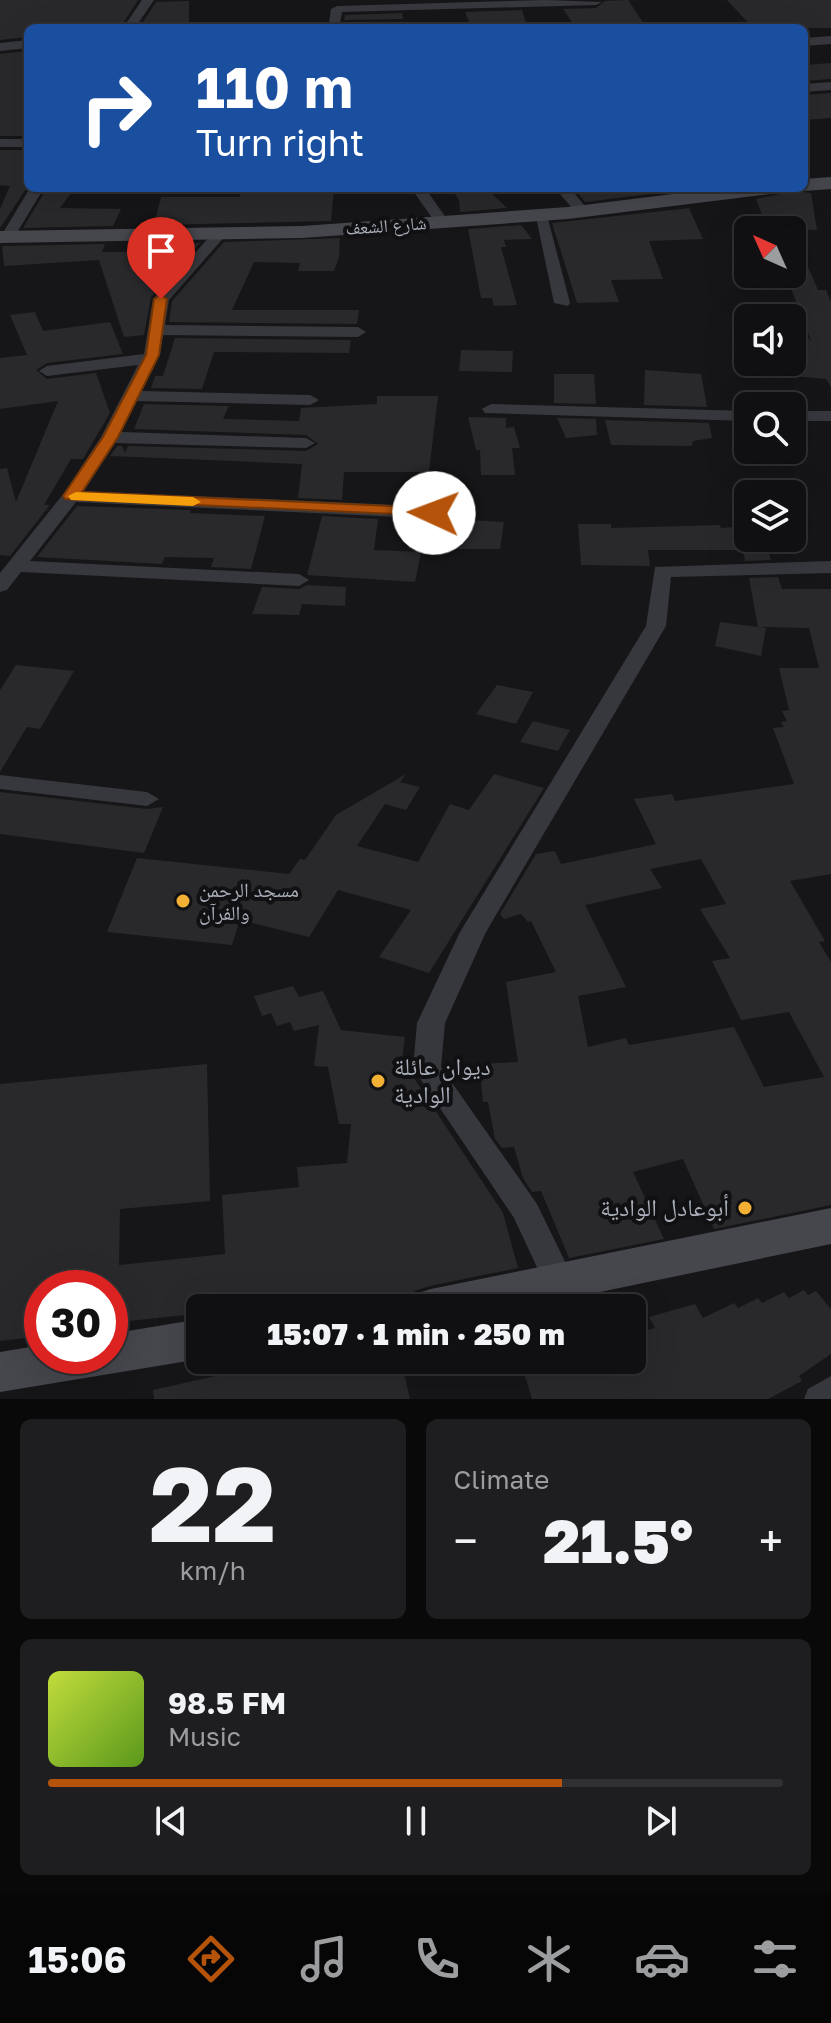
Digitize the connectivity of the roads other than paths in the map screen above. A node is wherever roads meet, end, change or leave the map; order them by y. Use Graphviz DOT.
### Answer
graph roads {
  1 [pos="148,0"];
  2 [pos="596,2"];
  3 [pos="132,24"];
  4 [pos="334,24"];
  5 [pos="831,40"];
  6 [pos="808,42"];
  7 [pos="24,44"];
  8 [pos="0,47"];
  9 [pos="831,86"];
  10 [pos="808,88"];
  11 [pos="0,143"];
  12 [pos="24,143"];
  13 [pos="831,183"];
  14 [pos="808,185"];
  15 [pos="34,192"];
  16 [pos="421,192"];
  17 [pos="565,192"];
  18 [pos="714,192"];
  19 [pos="582,211"];
  20 [pos="540,215"];
  21 [pos="442,222"];
  22 [pos="219,235"];
  23 [pos="4,236"];
  24 [pos="562,303"];
  25 [pos="156,330"];
  26 [pos="358,332"];
  27 [pos="148,359"];
  28 [pos="47,371"];
  29 [pos="133,396"];
  30 [pos="310,400"];
  31 [pos="491,409"];
  32 [pos="734,416"];
  33 [pos="806,416"];
  34 [pos="831,416"];
  35 [pos="110,437"];
  36 [pos="306,443"];
  37 [pos="71,496"];
  38 [pos="464,514"];
  39 [pos="13,562"];
  40 [pos="831,567"];
  41 [pos="299,580"];
  42 [pos="0,586"];
  43 [pos="0,782"];
  44 [pos="147,799"];
  45 [pos="831,1226"];
  46 [pos="560,1284"];
  47 [pos="506,1294"];
  48 [pos="186,1341"];
  49 [pos="128,1351"];
  50 [pos="24,1368"];
  51 [pos="0,1372"];
  52 [pos="831,1390"];
  53 [pos="820,1399"];
  1 -- 3 [label="street"];
  2 -- 4 [label="street"];
  5 -- 6 [label="street"];
  7 -- 8 [label="street"];
  9 -- 10 [label="street"];
  11 -- 12 [label="street"];
  13 -- 14 [label="street"];
  15 -- 23 [label="street"];
  16 -- 21 [label="street"];
  17 -- 19 [label="street"];
  18 -- 19 [label="street, شارع الشعف"];
  19 -- 20 [label="street, شارع الشعف"];
  20 -- 21 [label="street, شارع الشعف"];
  20 -- 24 [label="street"];
  21 -- 22 [label="street, شارع الشعف"];
  22 -- 23 [label="street, شارع الشعف"];
  22 -- 25 [label="street"];
  25 -- 26 [label="street"];
  25 -- 27 [label="street"];
  27 -- 28 [label="street"];
  27 -- 29 [label="street"];
  29 -- 30 [label="street"];
  29 -- 35 [label="street"];
  31 -- 32 [label="street"];
  33 -- 34 [label="street"];
  35 -- 36 [label="street"];
  35 -- 37 [label="street"];
  37 -- 38 [label="street"];
  37 -- 39 [label="street"];
  39 -- 41 [label="street"];
  39 -- 42 [label="street"];
  40 -- 46 [label="street"];
  43 -- 44 [label="street"];
  45 -- 46 [label="street"];
  46 -- 47 [label="street"];
  48 -- 49 [label="street"];
  50 -- 51 [label="street"];
  52 -- 53 [label="street"];
}
